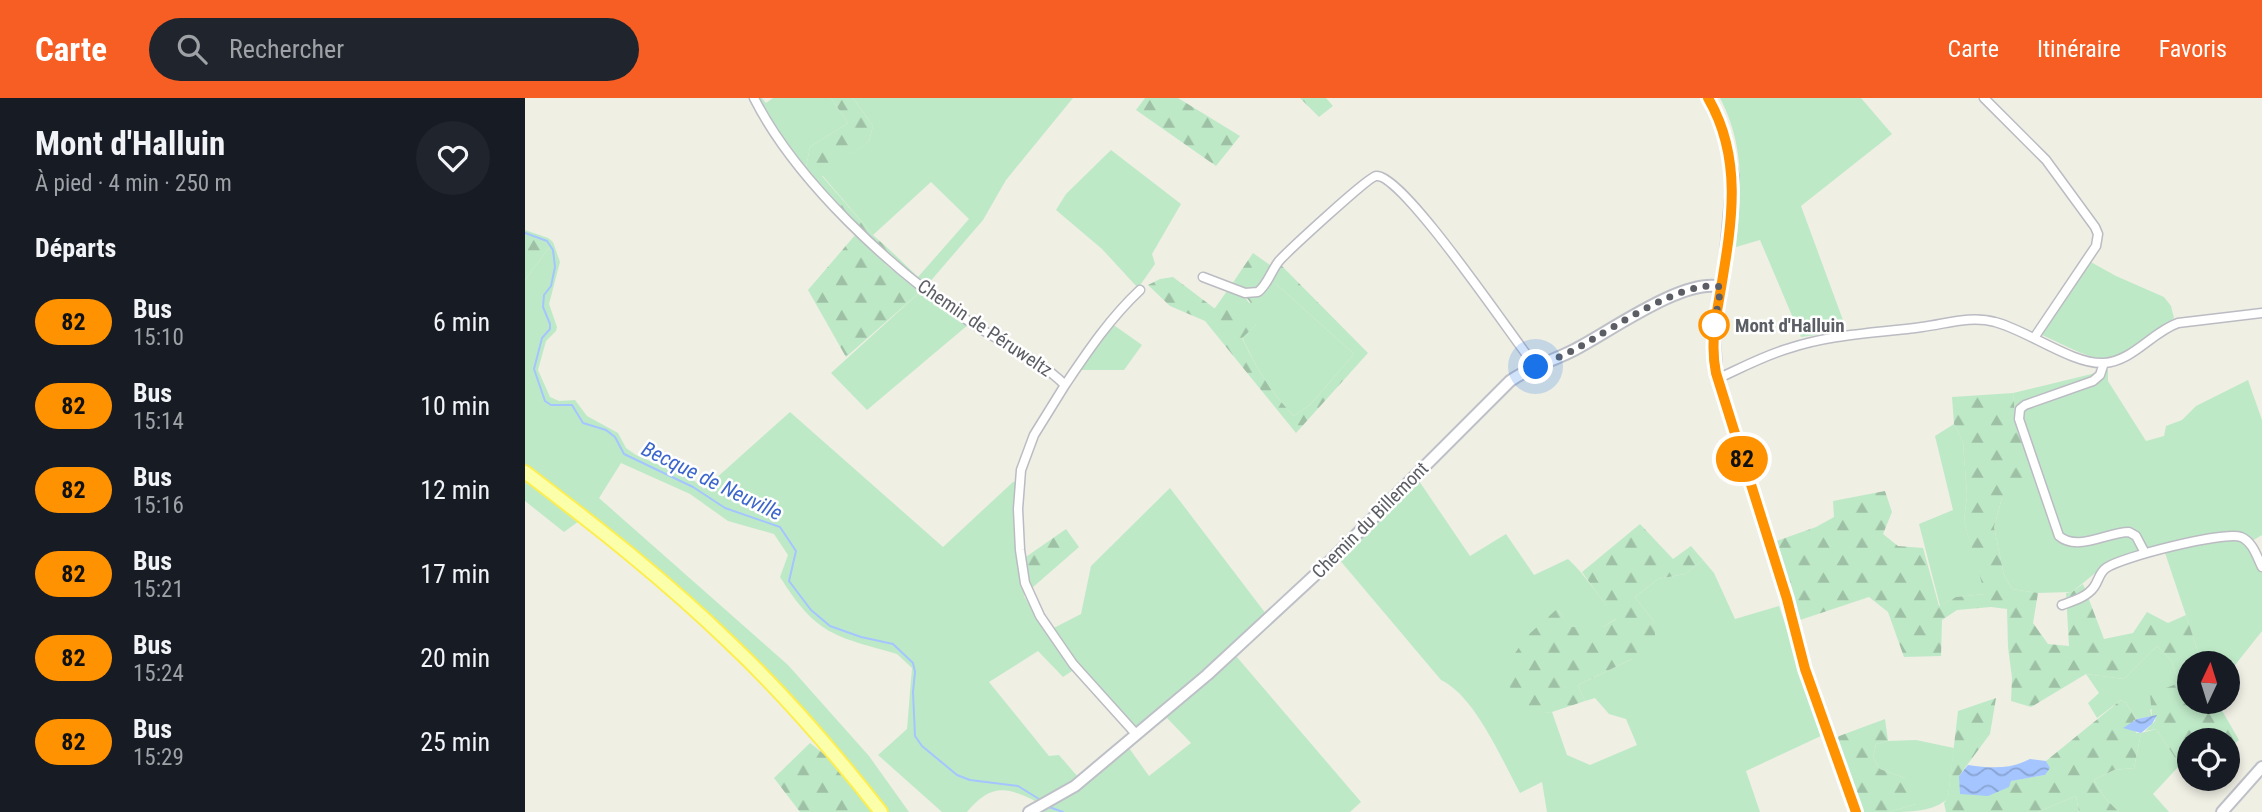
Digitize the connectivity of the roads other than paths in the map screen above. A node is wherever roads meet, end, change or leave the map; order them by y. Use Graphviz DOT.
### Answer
graph roads {
  1 [pos="754,98"];
  2 [pos="1708,98"];
  3 [pos="1714,98"];
  4 [pos="1984,98"];
  5 [pos="1725,262"];
  6 [pos="1203,277"];
  7 [pos="1721,287"];
  8 [pos="1140,290"];
  9 [pos="2262,313"];
  10 [pos="2034,338"];
  11 [pos="2104,363"];
  12 [pos="1536,367"];
  13 [pos="1717,379"];
  14 [pos="1065,385"];
  15 [pos="525,472"];
  16 [pos="2145,553"];
  17 [pos="2262,567"];
  18 [pos="2062,605"];
  19 [pos="1136,734"];
  20 [pos="2262,767"];
  21 [pos="881,812"];
  22 [pos="1029,812"];
  23 [pos="1856,812"];
  24 [pos="2223,812"];
  1 -- 14 [label="street, Chemin de Péruweltz"];
  2 -- 5 [label="main road"];
  3 -- 5 [label="main road"];
  4 -- 10 [label="street"];
  5 -- 7 [label="main road"];
  6 -- 12 [label="street"];
  7 -- 12 [label="main road, Chemin du Billemont"];
  7 -- 13 [label="main road"];
  8 -- 14 [label="street"];
  9 -- 11 [label="street"];
  10 -- 11 [label="street"];
  10 -- 13 [label="street"];
  11 -- 16 [label="street"];
  12 -- 19 [label="main road, Chemin du Billemont"];
  13 -- 23 [label="main road"];
  14 -- 19 [label="street, Chemin de Péruweltz"];
  15 -- 21 [label="main road"];
  16 -- 17 [label="street"];
  16 -- 18 [label="street"];
  19 -- 22 [label="main road, Chemin du Billemont"];
  20 -- 24 [label="main road"];
}
